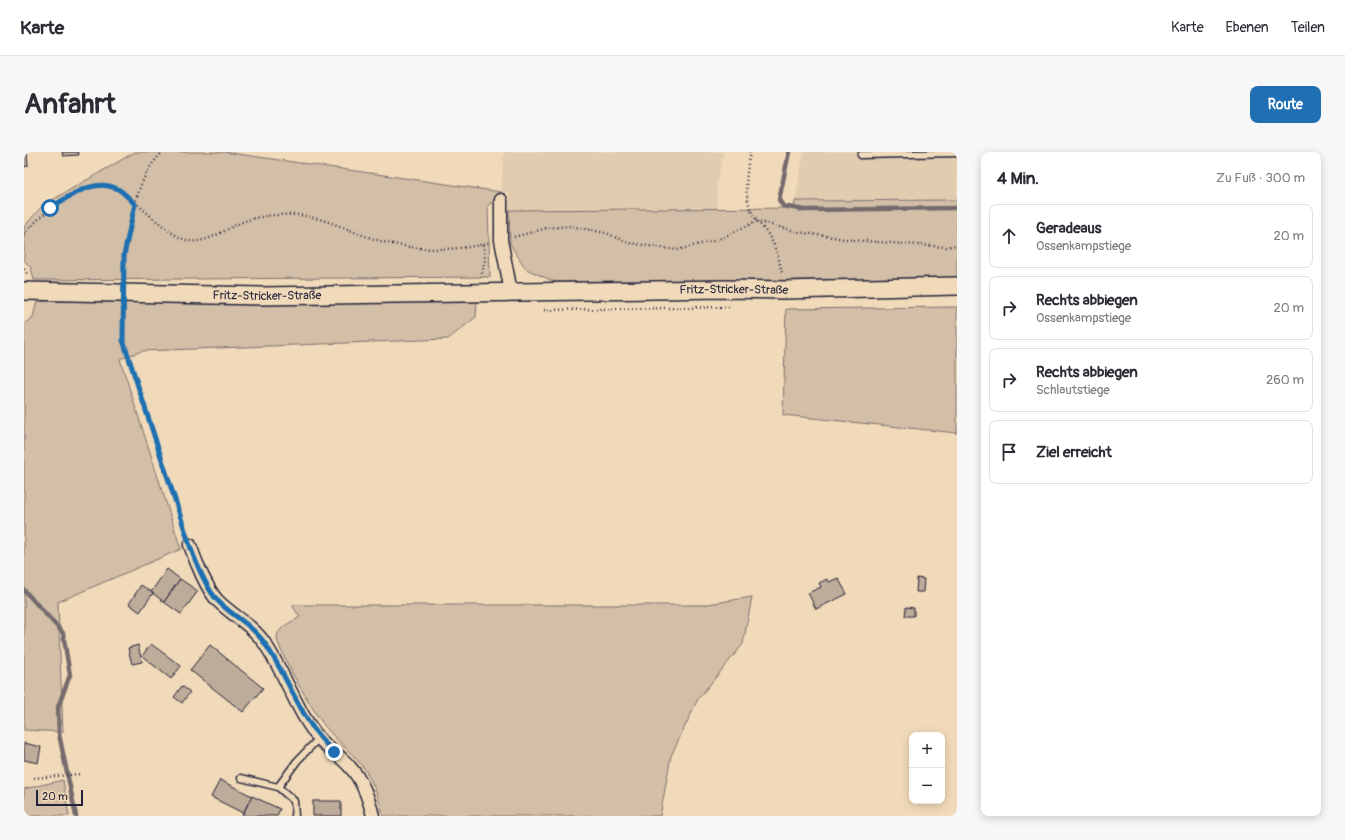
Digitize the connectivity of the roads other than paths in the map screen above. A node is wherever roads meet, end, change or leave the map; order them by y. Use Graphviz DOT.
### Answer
graph roads {
  1 [pos="957,154"];
  2 [pos="860,155"];
  3 [pos="501,200"];
  4 [pos="957,286"];
  5 [pos="24,291"];
  6 [pos="511,292"];
  7 [pos="190,545"];
  8 [pos="319,738"];
  9 [pos="241,778"];
  10 [pos="278,787"];
  11 [pos="295,816"];
  12 [pos="373,816"];
  1 -- 2 [label="lane"];
  3 -- 6 [label="street"];
  4 -- 6 [label="main road, Fritz-Stricker-Straße"];
  5 -- 6 [label="main road, Fritz-Stricker-Straße"];
  7 -- 8 [label="street"];
  8 -- 10 [label="lane"];
  8 -- 12 [label="street"];
  9 -- 10 [label="lane"];
  10 -- 11 [label="lane"];
}
